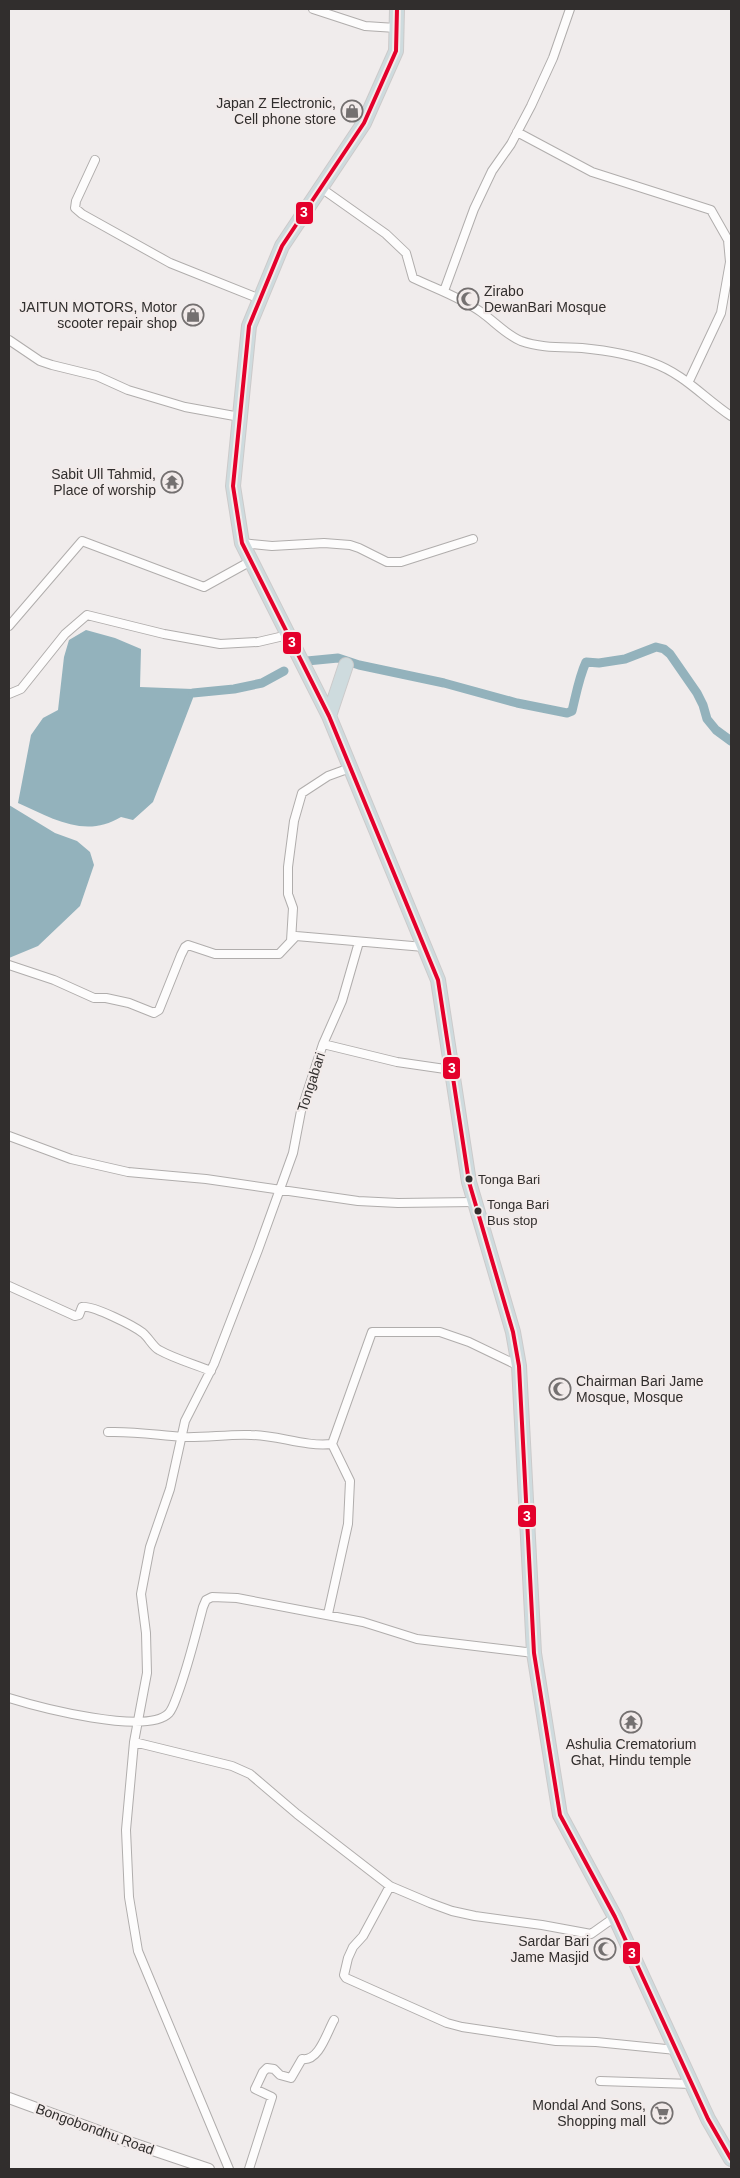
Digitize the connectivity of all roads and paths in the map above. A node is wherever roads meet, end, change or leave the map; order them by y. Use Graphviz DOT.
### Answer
graph roads {
  1 [pos="313,9"];
  2 [pos="397,9"];
  3 [pos="570,9"];
  4 [pos="396,28"];
  5 [pos="517,132"];
  6 [pos="95,160"];
  7 [pos="321,188"];
  8 [pos="444,291"];
  9 [pos="260,299"];
  10 [pos="9,340"];
  11 [pos="689,381"];
  12 [pos="731,416"];
  13 [pos="240,417"];
  14 [pos="473,539"];
  15 [pos="242,543"];
  16 [pos="251,561"];
  17 [pos="9,626"];
  18 [pos="288,635"];
  19 [pos="346,665"];
  20 [pos="9,694"];
  21 [pos="329,716"];
  22 [pos="350,768"];
  23 [pos="290,942"];
  24 [pos="359,942"];
  25 [pos="424,947"];
  26 [pos="9,965"];
  27 [pos="323,1044"];
  28 [pos="452,1070"];
  29 [pos="9,1137"];
  30 [pos="279,1188"];
  31 [pos="474,1202"];
  32 [pos="9,1286"];
  33 [pos="519,1366"];
  34 [pos="210,1371"];
  35 [pos="108,1432"];
  36 [pos="181,1437"];
  37 [pos="332,1444"];
  38 [pos="328,1614"];
  39 [pos="534,1653"];
  40 [pos="9,1698"];
  41 [pos="138,1722"];
  42 [pos="134,1742"];
  43 [pos="390,1886"];
  44 [pos="615,1917"];
  45 [pos="334,2020"];
  46 [pos="676,2050"];
  47 [pos="600,2081"];
  48 [pos="692,2084"];
  49 [pos="9,2098"];
  50 [pos="731,2159"];
  51 [pos="209,2169"];
  52 [pos="229,2169"];
  53 [pos="249,2169"];
  1 -- 4 [label="street"];
  2 -- 4 [label="highway"];
  3 -- 5 [label="street"];
  4 -- 7 [label="highway"];
  5 -- 8 [label="street"];
  5 -- 11 [label="street"];
  6 -- 9 [label="street"];
  7 -- 8 [label="street"];
  7 -- 9 [label="highway"];
  8 -- 11 [label="street"];
  9 -- 13 [label="highway"];
  10 -- 13 [label="street"];
  11 -- 12 [label="street"];
  13 -- 15 [label="highway"];
  14 -- 15 [label="street"];
  15 -- 16 [label="highway"];
  16 -- 17 [label="street"];
  16 -- 18 [label="highway"];
  18 -- 20 [label="street"];
  18 -- 21 [label="highway"];
  19 -- 21 [label="highway"];
  21 -- 22 [label="highway"];
  22 -- 23 [label="street"];
  22 -- 25 [label="highway"];
  23 -- 24 [label="street"];
  23 -- 26 [label="street"];
  24 -- 25 [label="street"];
  24 -- 27 [label="street"];
  25 -- 28 [label="highway"];
  27 -- 28 [label="street, Tongabari"];
  27 -- 30 [label="street, Tongabari"];
  28 -- 31 [label="highway"];
  29 -- 30 [label="street"];
  30 -- 31 [label="street"];
  30 -- 34 [label="street, Tongabari"];
  31 -- 33 [label="highway"];
  32 -- 34 [label="street"];
  33 -- 37 [label="street"];
  33 -- 39 [label="highway"];
  34 -- 36 [label="street, Tongabari"];
  35 -- 36 [label="street"];
  36 -- 37 [label="street"];
  36 -- 41 [label="street, Tongabari"];
  37 -- 38 [label="street"];
  38 -- 39 [label="street"];
  38 -- 41 [label="street"];
  39 -- 44 [label="highway"];
  40 -- 41 [label="street"];
  41 -- 42 [label="street, Tongabari"];
  42 -- 43 [label="street"];
  42 -- 52 [label="street, Tongabari"];
  43 -- 44 [label="street"];
  43 -- 46 [label="street"];
  44 -- 46 [label="highway"];
  45 -- 53 [label="street"];
  46 -- 48 [label="highway"];
  47 -- 48 [label="street"];
  48 -- 50 [label="highway"];
  49 -- 51 [label="street, Bongobondhu Road"];
}
